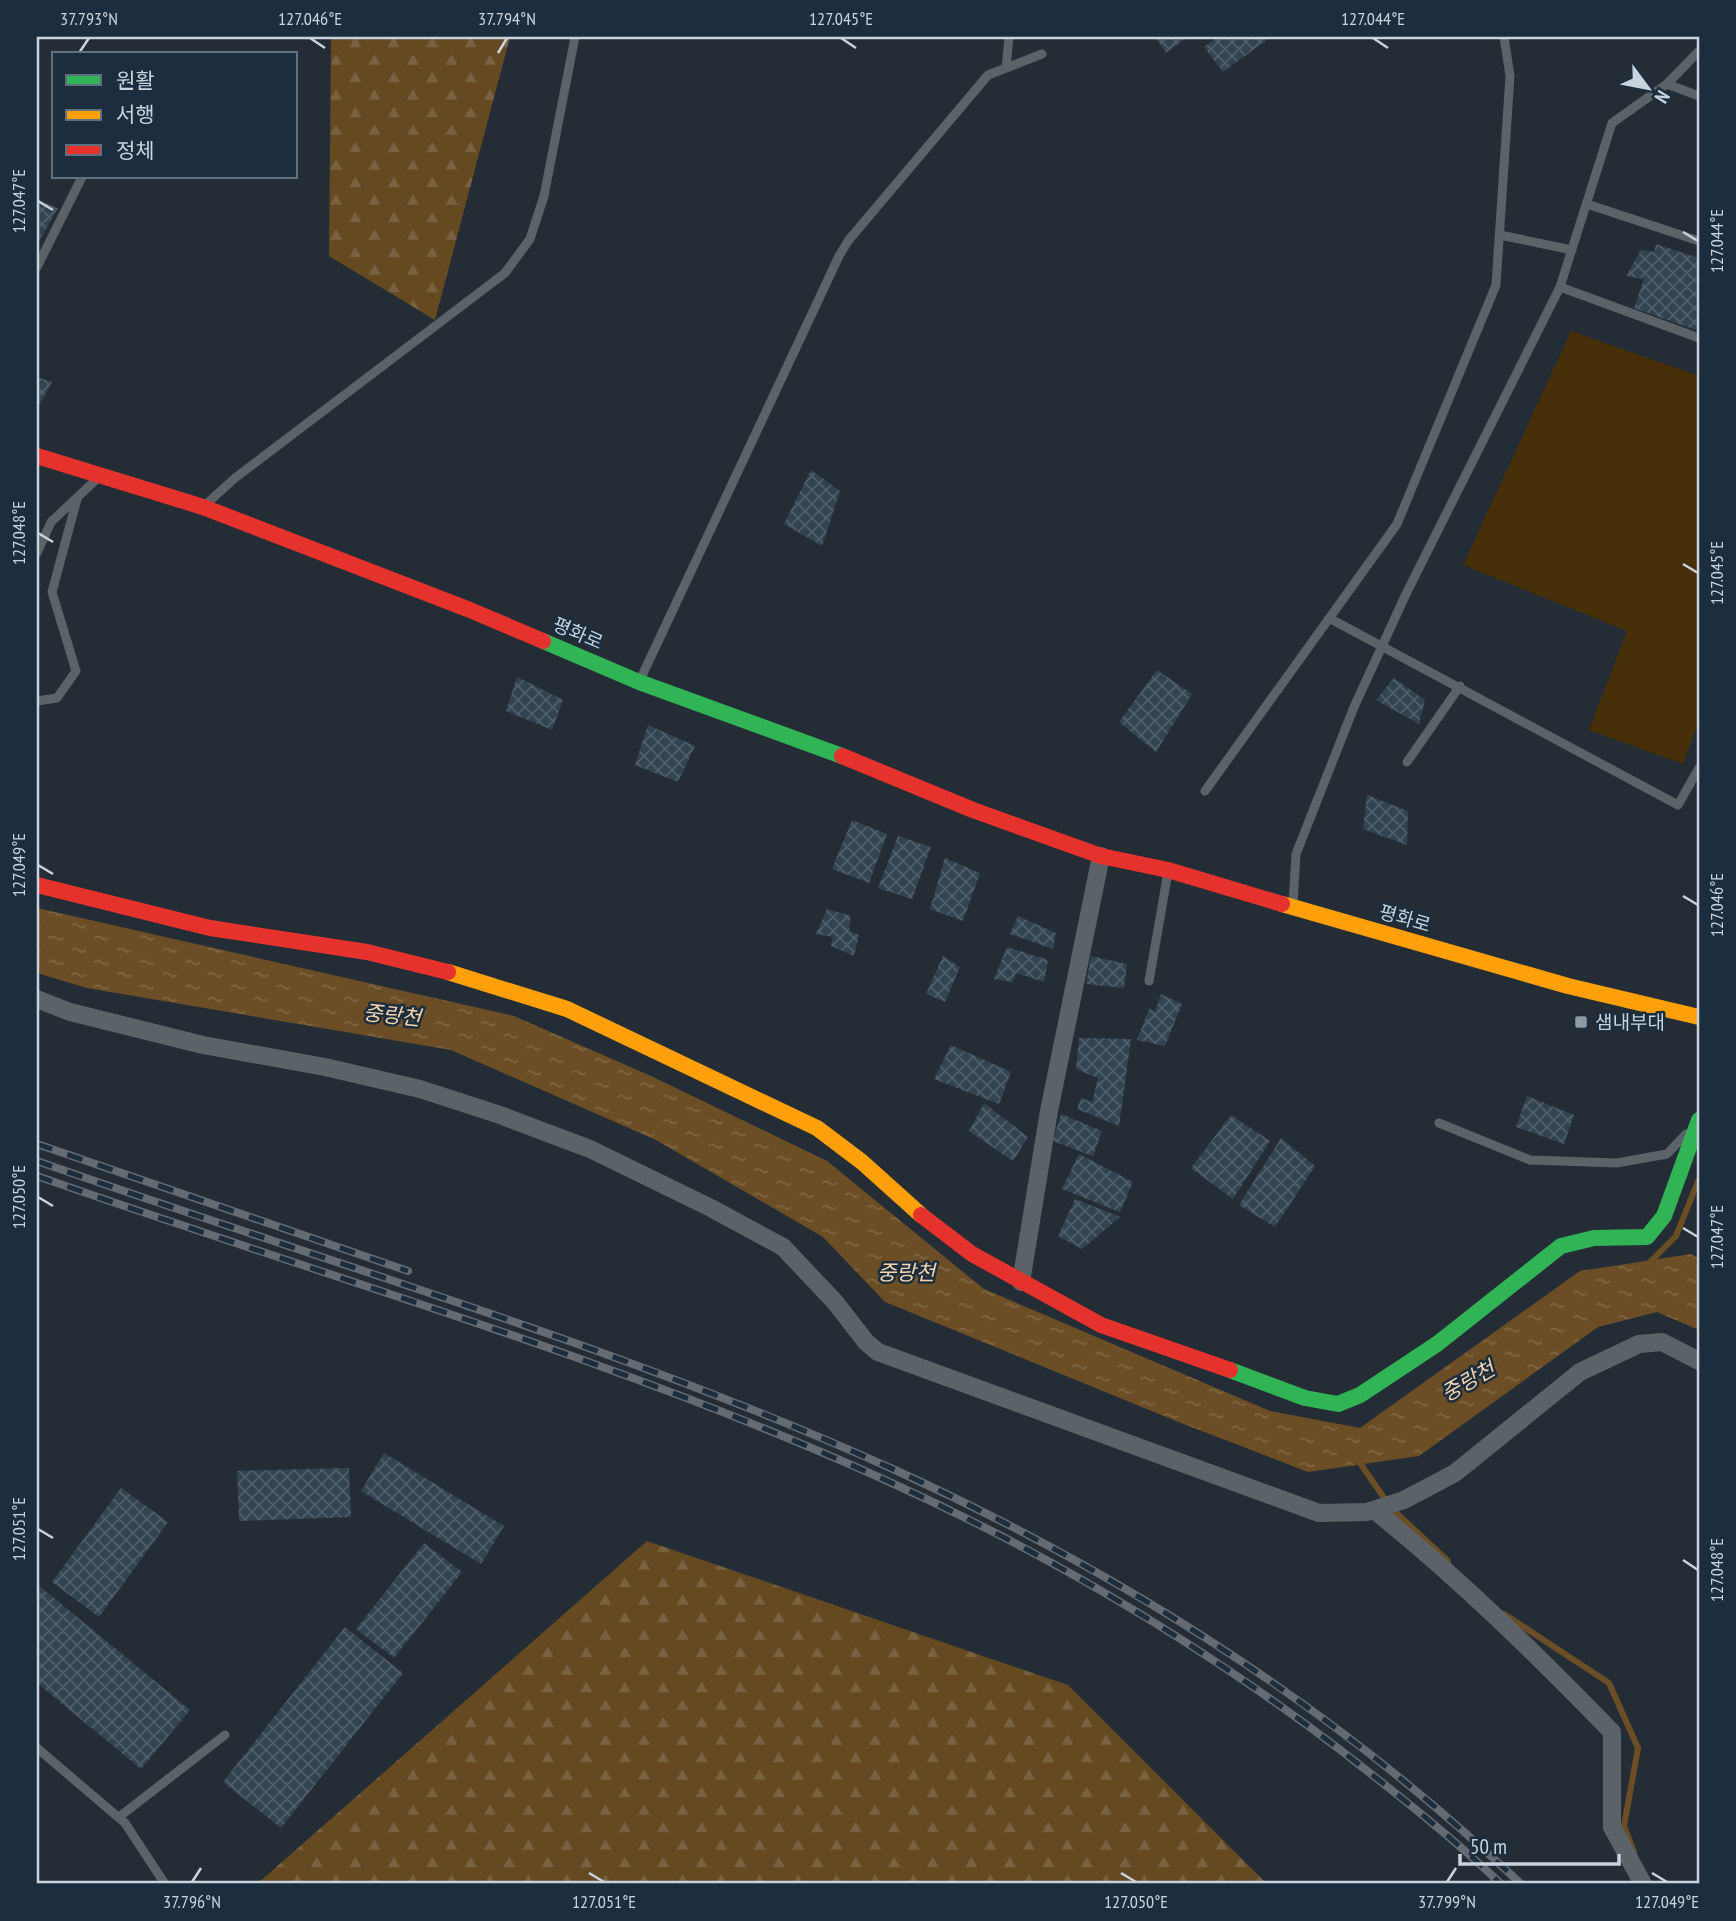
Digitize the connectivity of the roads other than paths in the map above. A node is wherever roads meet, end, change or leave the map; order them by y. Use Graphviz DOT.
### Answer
graph roads {
  1 [pos="575,37"];
  2 [pos="1009,37"];
  3 [pos="1504,37"];
  4 [pos="1699,51"];
  5 [pos="1042,54"];
  6 [pos="1006,68"];
  7 [pos="1667,84"];
  8 [pos="1699,96"];
  9 [pos="82,178"];
  10 [pos="1587,204"];
  11 [pos="1500,234"];
  12 [pos="1699,241"];
  13 [pos="1572,250"];
  14 [pos="37,267"];
  15 [pos="1560,287"];
  16 [pos="1699,338"];
  17 [pos="37,456"];
  18 [pos="100,477"];
  19 [pos="77,499"];
  20 [pos="203,507"];
  21 [pos="37,553"];
  22 [pos="1329,618"];
  23 [pos="1382,645"];
  24 [pos="639,682"];
  25 [pos="1460,686"];
  26 [pos="37,701"];
  27 [pos="1407,762"];
  28 [pos="1699,768"];
  29 [pos="1205,791"];
  30 [pos="1101,856"];
  31 [pos="1168,870"];
  32 [pos="37,885"];
  33 [pos="1293,907"];
  34 [pos="1149,981"];
  35 [pos="37,999"];
  36 [pos="1699,1017"];
  37 [pos="1699,1120"];
  38 [pos="1439,1123"];
  39 [pos="1021,1282"];
  40 [pos="1699,1360"];
  41 [pos="1379,1508"];
  42 [pos="225,1735"];
  43 [pos="37,1748"];
  44 [pos="119,1817"];
  45 [pos="164,1884"];
  46 [pos="1643,1884"];
  1 -- 20 [label="lane"];
  2 -- 6 [label="lane"];
  3 -- 11 [label="lane"];
  4 -- 7 [label="lane"];
  5 -- 6 [label="lane"];
  6 -- 24 [label="lane"];
  7 -- 8 [label="lane"];
  7 -- 10 [label="lane"];
  9 -- 14 [label="lane"];
  10 -- 12 [label="lane"];
  10 -- 13 [label="lane"];
  11 -- 13 [label="lane"];
  11 -- 22 [label="lane"];
  13 -- 15 [label="lane"];
  15 -- 16 [label="lane"];
  15 -- 23 [label="lane"];
  17 -- 18 [label="street, 평화로"];
  18 -- 19 [label="lane"];
  18 -- 20 [label="street, 평화로"];
  19 -- 21 [label="lane"];
  19 -- 26 [label="lane"];
  20 -- 24 [label="street, 평화로"];
  22 -- 23 [label="lane"];
  22 -- 29 [label="lane"];
  23 -- 25 [label="lane"];
  23 -- 33 [label="lane"];
  24 -- 30 [label="street, 평화로"];
  25 -- 27 [label="lane"];
  25 -- 28 [label="lane"];
  30 -- 31 [label="street, 평화로"];
  30 -- 39 [label="street"];
  31 -- 33 [label="street, 평화로"];
  31 -- 34 [label="lane"];
  32 -- 39 [label="street"];
  33 -- 36 [label="street, 평화로"];
  35 -- 41 [label="street"];
  37 -- 38 [label="lane"];
  37 -- 39 [label="street"];
  40 -- 41 [label="street"];
  41 -- 46 [label="street"];
  42 -- 44 [label="lane"];
  43 -- 44 [label="lane"];
  44 -- 45 [label="lane"];
}
